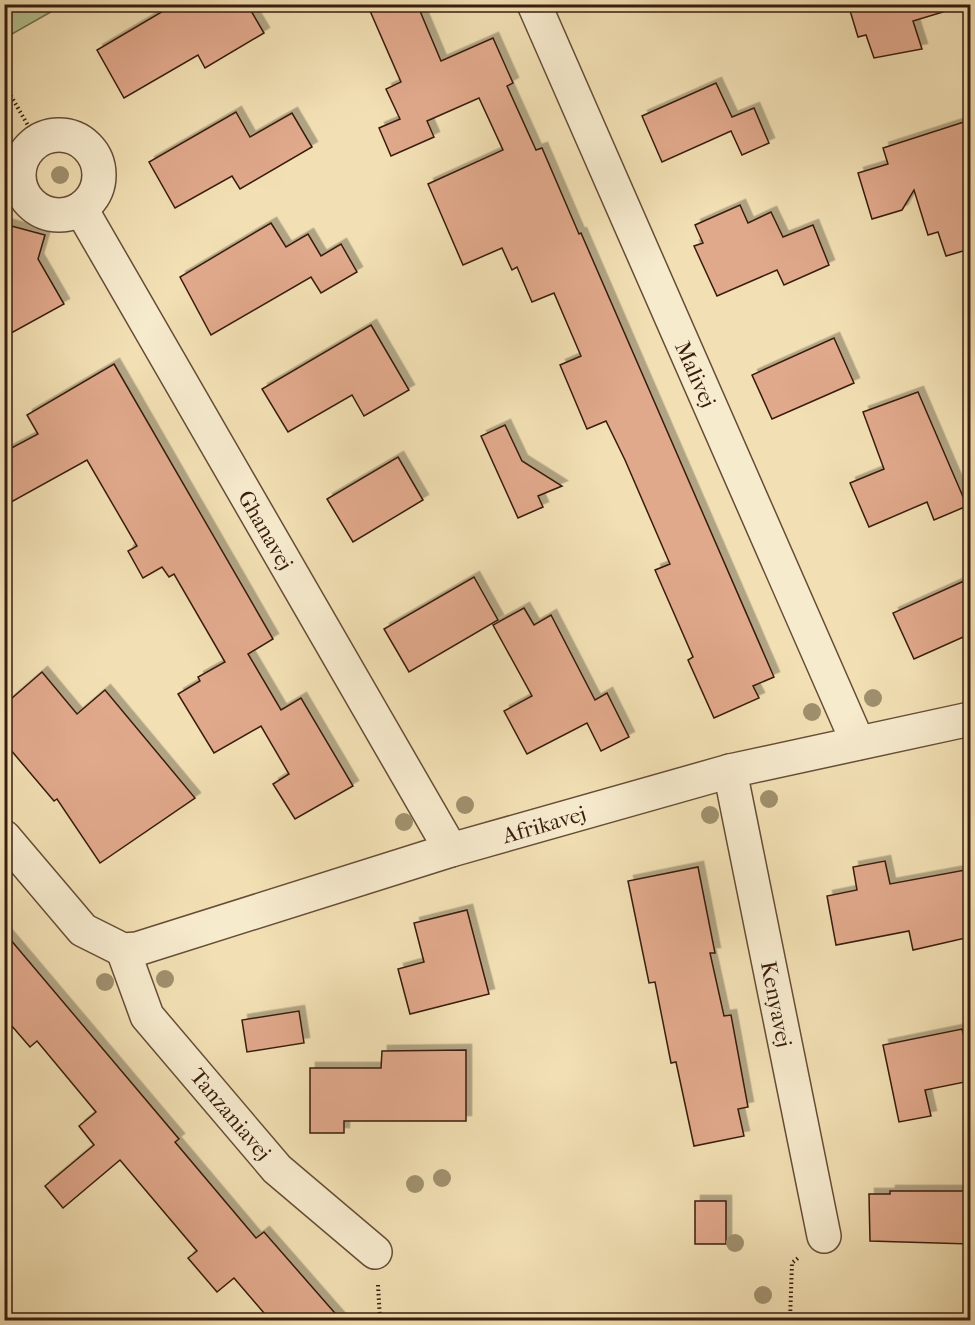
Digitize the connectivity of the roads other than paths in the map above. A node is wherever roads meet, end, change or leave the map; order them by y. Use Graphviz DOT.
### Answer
graph roads {
  1 [pos="534,4"];
  2 [pos="81,209"];
  3 [pos="970,719"];
  4 [pos="858,743"];
  5 [pos="730,771"];
  6 [pos="4,837"];
  7 [pos="452,850"];
  8 [pos="123,950"];
  9 [pos="824,1236"];
  10 [pos="375,1252"];
  1 -- 4 [label="street, Malivej"];
  2 -- 2 [label="street"];
  2 -- 7 [label="street, Ghanavej"];
  3 -- 4 [label="street, Afrikavej"];
  4 -- 5 [label="street, Afrikavej"];
  5 -- 7 [label="street, Afrikavej"];
  5 -- 9 [label="street, Kenyavej"];
  6 -- 8 [label="street"];
  7 -- 8 [label="street, Afrikavej"];
  8 -- 10 [label="street, Tanzaniavej"];
}
